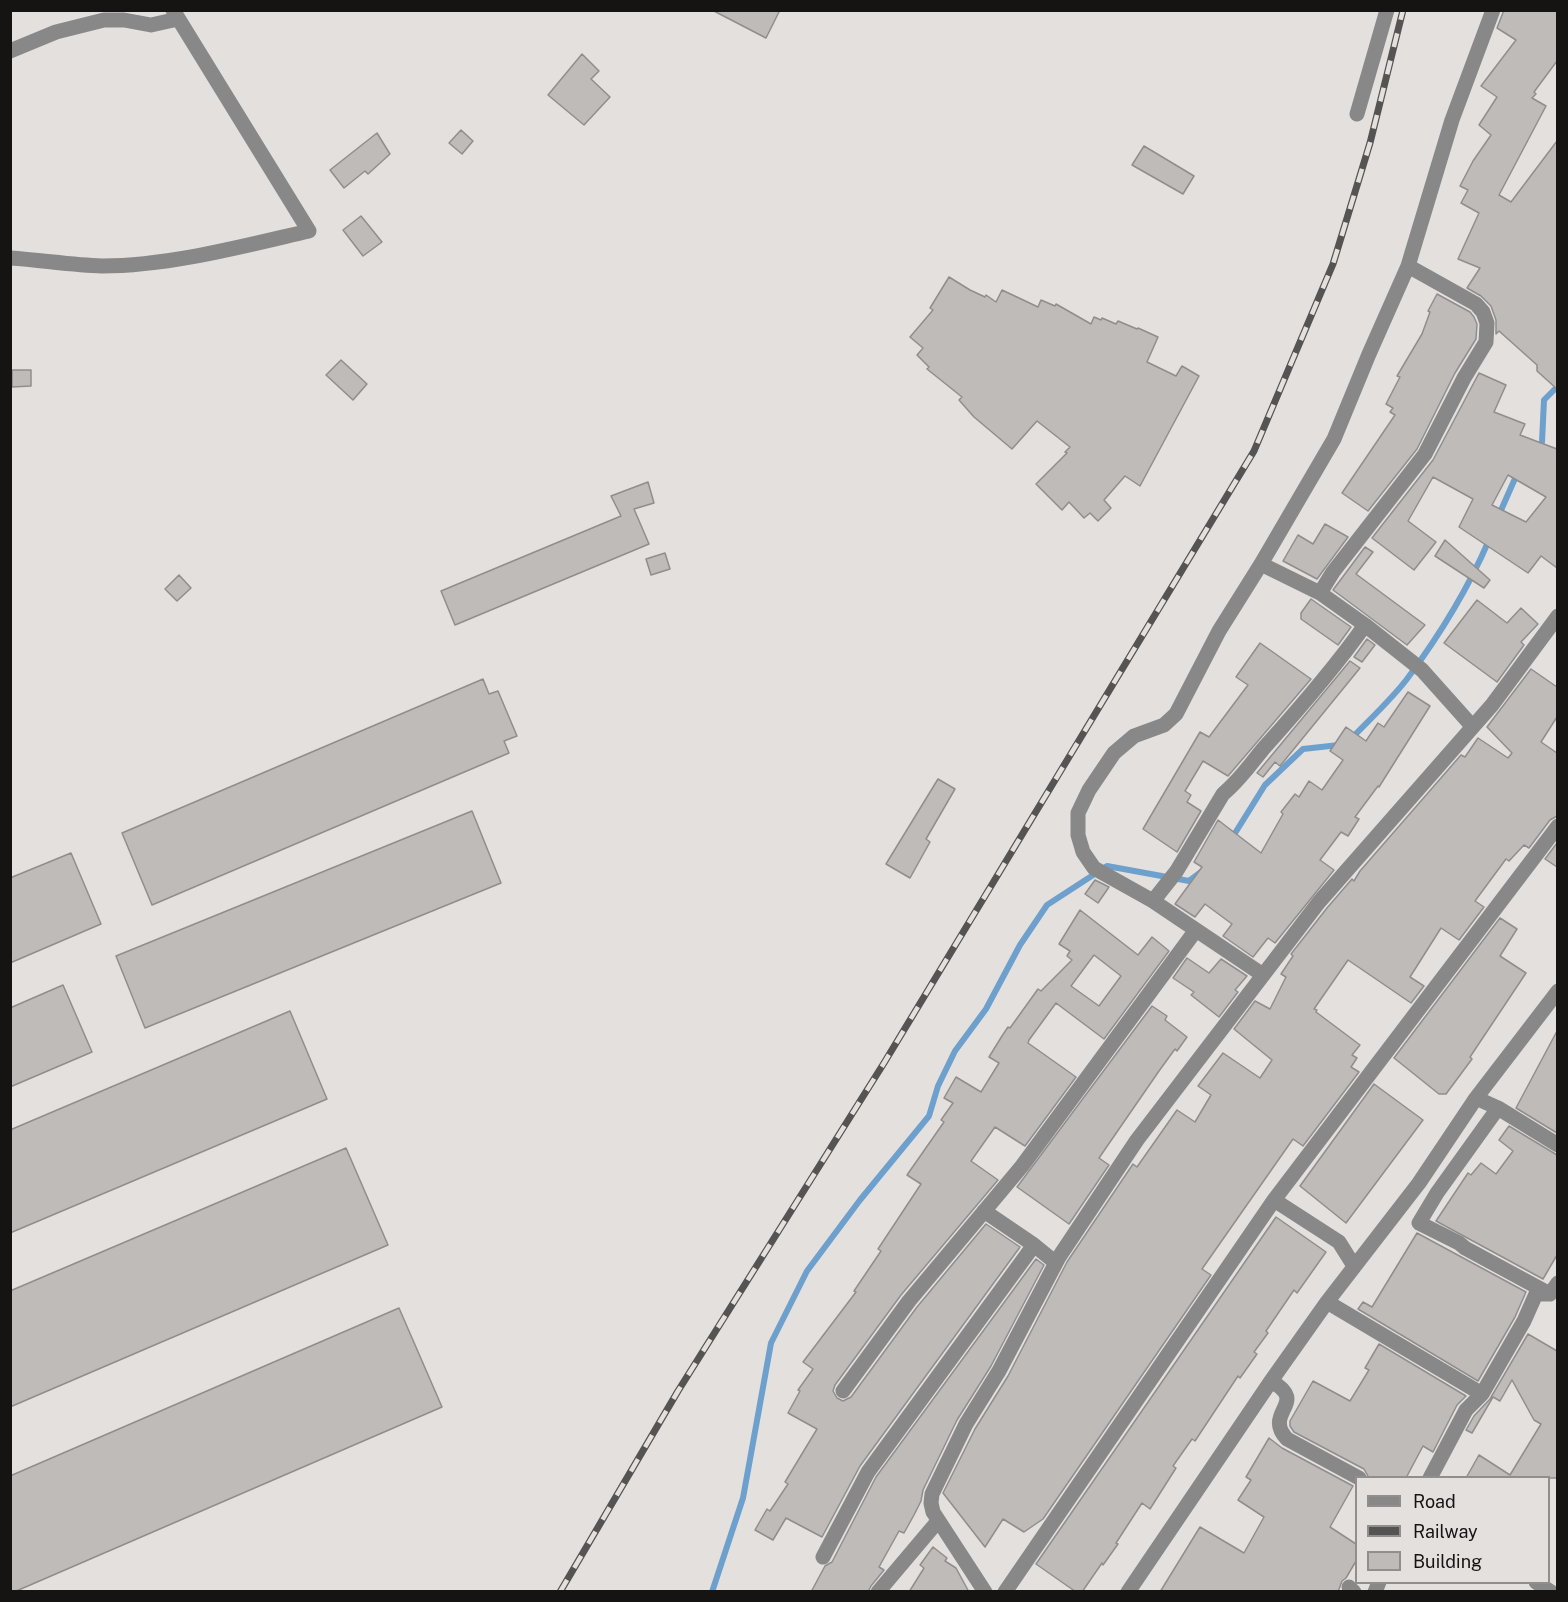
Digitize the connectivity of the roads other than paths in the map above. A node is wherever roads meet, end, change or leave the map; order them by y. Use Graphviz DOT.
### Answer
graph roads {
  1 [pos="1387,10"];
  2 [pos="1493,10"];
  3 [pos="175,15"];
  4 [pos="10,51"];
  5 [pos="1358,114"];
  6 [pos="10,258"];
  7 [pos="1408,266"];
  8 [pos="1261,564"];
  9 [pos="1320,593"];
  10 [pos="1557,616"];
  11 [pos="1365,625"];
  12 [pos="1472,726"];
  13 [pos="1557,826"];
  14 [pos="1153,901"];
  15 [pos="1196,930"];
  16 [pos="1263,975"];
  17 [pos="1557,991"];
  18 [pos="1476,1098"];
  19 [pos="1497,1108"];
  20 [pos="1557,1145"];
  21 [pos="1274,1200"];
  22 [pos="984,1211"];
  23 [pos="1034,1245"];
  24 [pos="1056,1263"];
  25 [pos="1354,1266"];
  26 [pos="1553,1289"];
  27 [pos="1327,1302"];
  28 [pos="1271,1381"];
  29 [pos="843,1390"];
  30 [pos="1482,1394"];
  31 [pos="1355,1476"];
  32 [pos="1431,1476"];
  33 [pos="938,1521"];
  34 [pos="824,1557"];
  35 [pos="878,1592"];
  36 [pos="985,1592"];
  37 [pos="1005,1592"];
  38 [pos="1128,1592"];
  1 -- 5 [label="street"];
  2 -- 7 [label="street"];
  3 -- 4 [label="street"];
  3 -- 6 [label="street"];
  7 -- 8 [label="street"];
  7 -- 9 [label="street"];
  8 -- 9 [label="street"];
  8 -- 14 [label="street"];
  9 -- 11 [label="street"];
  10 -- 12 [label="street"];
  11 -- 12 [label="street"];
  11 -- 14 [label="street"];
  12 -- 16 [label="street"];
  13 -- 21 [label="street"];
  14 -- 15 [label="street"];
  15 -- 16 [label="street"];
  15 -- 22 [label="street"];
  16 -- 24 [label="street"];
  17 -- 18 [label="street"];
  18 -- 19 [label="street"];
  18 -- 25 [label="street"];
  19 -- 20 [label="street"];
  19 -- 26 [label="street"];
  21 -- 25 [label="street"];
  21 -- 37 [label="street"];
  22 -- 23 [label="street"];
  22 -- 29 [label="street"];
  23 -- 24 [label="street"];
  23 -- 34 [label="street"];
  24 -- 33 [label="street"];
  25 -- 27 [label="street"];
  26 -- 30 [label="street"];
  27 -- 28 [label="street"];
  27 -- 30 [label="street"];
  28 -- 31 [label="street"];
  28 -- 38 [label="street"];
  30 -- 32 [label="street"];
  33 -- 35 [label="street"];
  33 -- 36 [label="street"];
}
